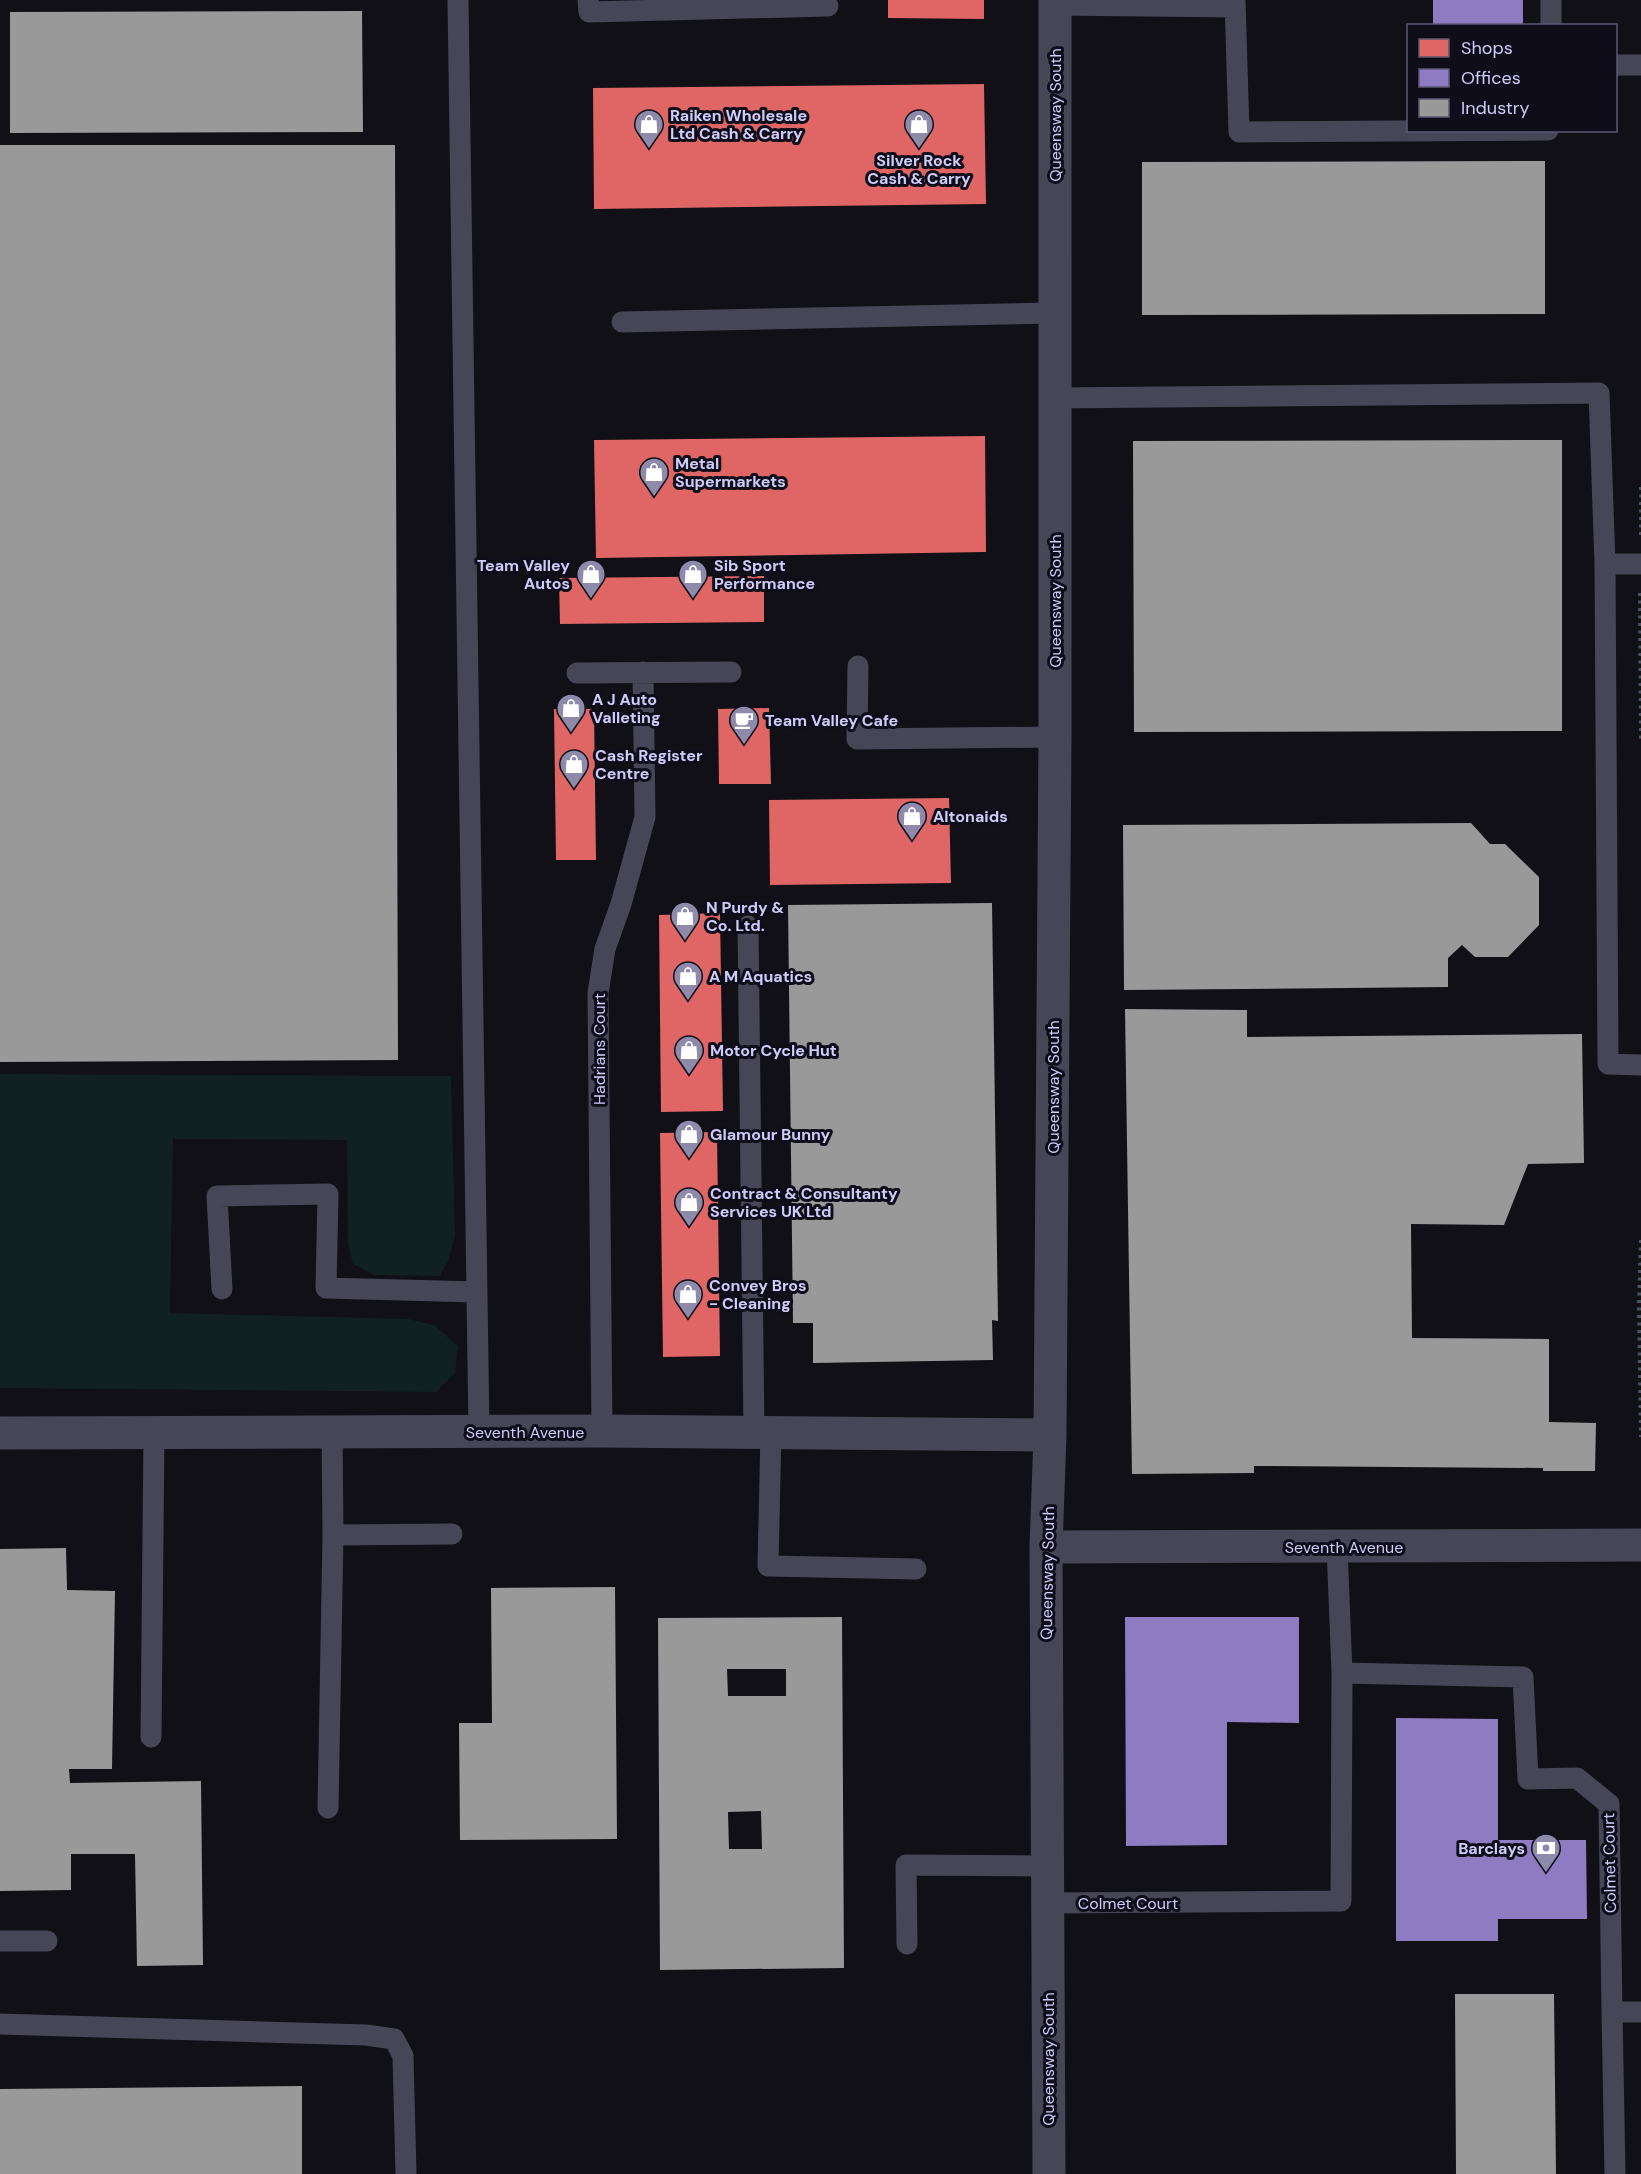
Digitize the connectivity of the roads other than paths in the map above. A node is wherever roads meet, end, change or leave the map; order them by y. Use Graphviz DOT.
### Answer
graph roads {
  1 [pos="458,0"];
  2 [pos="588,0"];
  3 [pos="1551,0"];
  4 [pos="1055,2"];
  5 [pos="1235,3"];
  6 [pos="828,6"];
  7 [pos="1551,24"];
  8 [pos="1617,65"];
  9 [pos="1641,65"];
  10 [pos="1407,131"];
  11 [pos="1054,313"];
  12 [pos="622,322"];
  13 [pos="1055,398"];
  14 [pos="1605,564"];
  15 [pos="1641,564"];
  16 [pos="858,666"];
  17 [pos="643,672"];
  18 [pos="731,672"];
  19 [pos="577,673"];
  20 [pos="1055,737"];
  21 [pos="748,926"];
  22 [pos="1641,1065"];
  23 [pos="222,1289"];
  24 [pos="477,1292"];
  25 [pos="602,1431"];
  26 [pos="332,1432"];
  27 [pos="479,1432"];
  28 [pos="0,1433"];
  29 [pos="762,1433"];
  30 [pos="154,1434"];
  31 [pos="1050,1435"];
  32 [pos="452,1534"];
  33 [pos="333,1535"];
  34 [pos="1641,1545"];
  35 [pos="1046,1547"];
  36 [pos="1337,1547"];
  37 [pos="916,1569"];
  38 [pos="1342,1673"];
  39 [pos="151,1737"];
  40 [pos="328,1808"];
  41 [pos="1047,1866"];
  42 [pos="1047,1903"];
  43 [pos="0,1941"];
  44 [pos="47,1941"];
  45 [pos="908,1944"];
  46 [pos="1611,2012"];
  47 [pos="1641,2012"];
  48 [pos="0,2024"];
  49 [pos="406,2174"];
  50 [pos="1049,2174"];
  51 [pos="1615,2174"];
  1 -- 24 [label="lane"];
  2 -- 6 [label="lane"];
  3 -- 7 [label="lane"];
  4 -- 5 [label="lane"];
  4 -- 11 [label="street, Queensway South"];
  5 -- 10 [label="lane"];
  8 -- 9 [label="lane"];
  11 -- 12 [label="lane"];
  11 -- 13 [label="street, Queensway South"];
  13 -- 14 [label="lane"];
  13 -- 20 [label="street, Queensway South"];
  14 -- 15 [label="lane"];
  14 -- 22 [label="lane"];
  16 -- 20 [label="lane"];
  17 -- 18 [label="lane"];
  17 -- 19 [label="lane"];
  17 -- 25 [label="lane, Hadrians Court"];
  20 -- 31 [label="street, Queensway South"];
  21 -- 29 [label="lane"];
  23 -- 24 [label="lane"];
  24 -- 27 [label="lane"];
  25 -- 27 [label="street, Seventh Avenue"];
  25 -- 29 [label="street, Seventh Avenue"];
  26 -- 27 [label="street, Seventh Avenue"];
  26 -- 30 [label="street, Seventh Avenue"];
  26 -- 33 [label="lane"];
  28 -- 30 [label="street, Seventh Avenue"];
  29 -- 31 [label="street, Seventh Avenue"];
  29 -- 37 [label="lane"];
  30 -- 39 [label="lane"];
  31 -- 35 [label="street, Queensway South"];
  32 -- 33 [label="lane"];
  33 -- 40 [label="lane"];
  34 -- 36 [label="street, Seventh Avenue"];
  35 -- 36 [label="street, Seventh Avenue"];
  35 -- 41 [label="street, Queensway South"];
  36 -- 38 [label="lane, Colmet Court"];
  38 -- 42 [label="lane, Colmet Court"];
  38 -- 46 [label="lane, Colmet Court"];
  41 -- 42 [label="street, Queensway South"];
  41 -- 45 [label="lane"];
  42 -- 50 [label="street, Queensway South"];
  43 -- 44 [label="lane"];
  46 -- 47 [label="lane"];
  46 -- 51 [label="lane, Colmet Court"];
  48 -- 49 [label="lane"];
}
